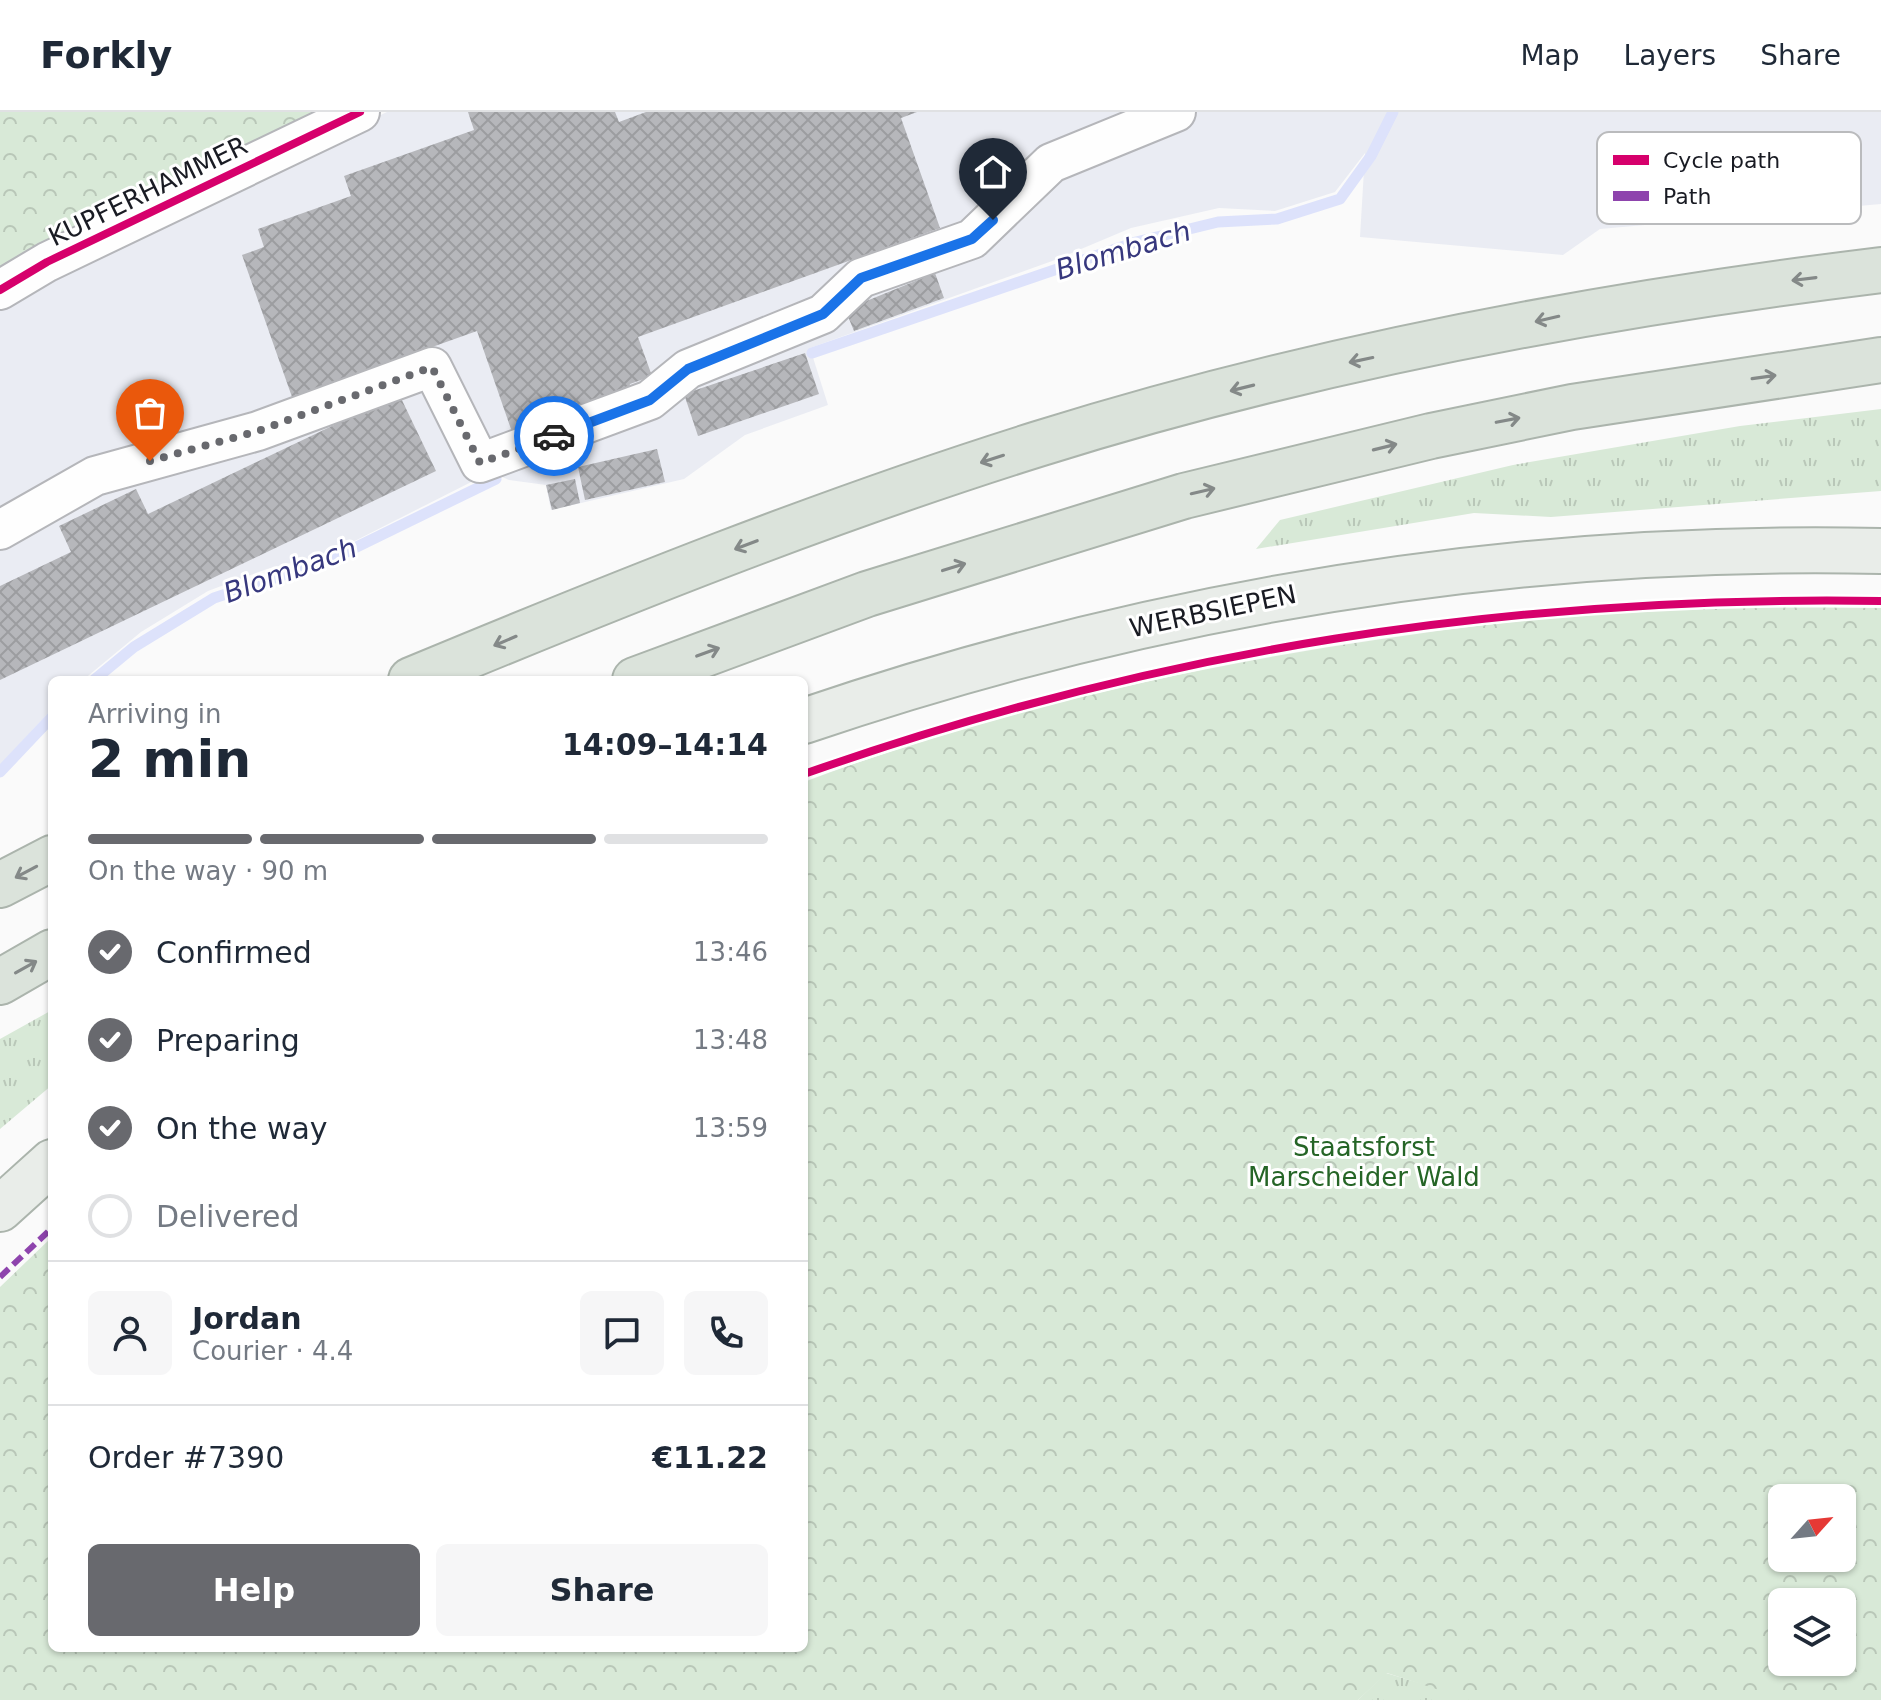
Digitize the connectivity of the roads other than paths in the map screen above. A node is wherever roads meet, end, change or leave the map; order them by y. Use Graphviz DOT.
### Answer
graph roads {
  1 [pos="360,112"];
  2 [pos="1176,112"];
  3 [pos="1881,270"];
  4 [pos="0,290"];
  5 [pos="1881,360"];
  6 [pos="0,530"];
  7 [pos="1881,551"];
  8 [pos="421,676"];
  9 [pos="646,676"];
  10 [pos="808,720"];
  11 [pos="48,860"];
  12 [pos="0,885"];
  13 [pos="48,954"];
  14 [pos="0,982"];
  15 [pos="48,1166"];
  16 [pos="0,1209"];
  1 -- 4 [label="street, KUPFERHAMMER"];
  2 -- 6 [label="street"];
  3 -- 8 [label="highway, one-way"];
  9 -- 5 [label="highway, one-way"];
  7 -- 10 [label="main road, WERBSIEPEN"];
  11 -- 12 [label="highway, one-way"];
  14 -- 13 [label="highway, one-way"];
  15 -- 16 [label="main road"];
}
